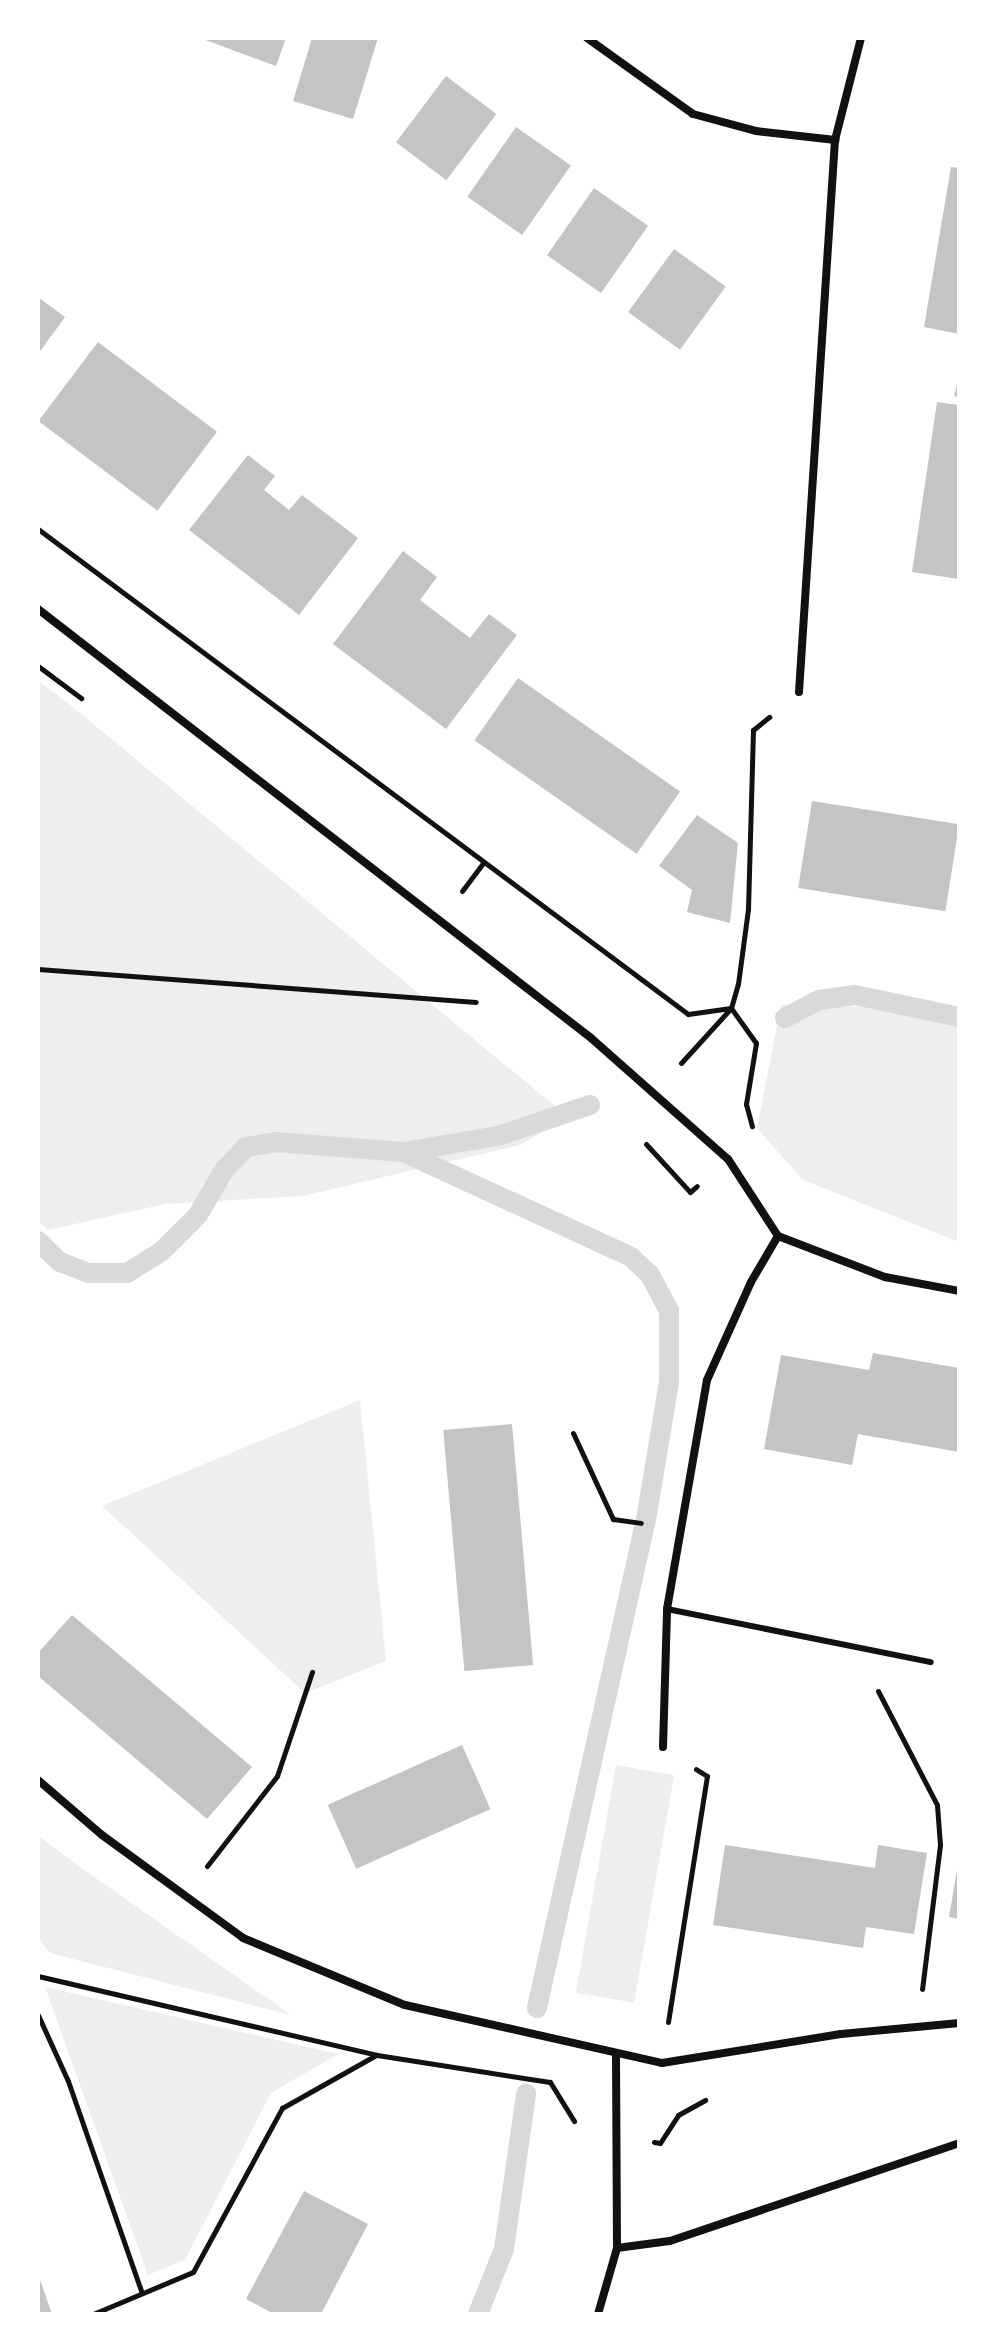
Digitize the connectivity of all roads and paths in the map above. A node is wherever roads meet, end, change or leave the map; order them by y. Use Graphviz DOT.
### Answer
graph roads {
  1 [pos="587,38"];
  2 [pos="861,38"];
  3 [pos="835,140"];
  4 [pos="38,529"];
  5 [pos="38,609"];
  6 [pos="799,692"];
  7 [pos="38,969"];
  8 [pos="480,1002"];
  9 [pos="731,1008"];
  10 [pos="654,1093"];
  11 [pos="752,1130"];
  12 [pos="778,1236"];
  13 [pos="959,1291"];
  14 [pos="573,1433"];
  15 [pos="644,1523"];
  16 [pos="667,1609"];
  17 [pos="855,1647"];
  18 [pos="931,1662"];
  19 [pos="312,1672"];
  20 [pos="663,1747"];
  21 [pos="38,1780"];
  22 [pos="185,1895"];
  23 [pos="38,2015"];
  24 [pos="959,2023"];
  25 [pos="917,2027"];
  26 [pos="377,2055"];
  27 [pos="616,2056"];
  28 [pos="662,2063"];
  29 [pos="959,2143"];
  30 [pos="617,2248"];
  31 [pos="141,2291"];
  32 [pos="93,2314"];
  33 [pos="598,2314"];
  1 -- 3 [label="street"];
  2 -- 3 [label="street"];
  3 -- 6 [label="street"];
  4 -- 9 [label="path"];
  5 -- 10 [label="street"];
  6 -- 9 [label="path"];
  7 -- 8 [label="path"];
  9 -- 10 [label="path"];
  9 -- 11 [label="path"];
  10 -- 12 [label="street"];
  12 -- 13 [label="street"];
  12 -- 16 [label="street"];
  14 -- 15 [label="path"];
  16 -- 17 [label="lane"];
  16 -- 20 [label="street"];
  17 -- 18 [label="lane"];
  17 -- 25 [label="path"];
  19 -- 22 [label="path"];
  20 -- 28 [label="path"];
  21 -- 22 [label="street"];
  22 -- 27 [label="street"];
  23 -- 31 [label="path"];
  24 -- 25 [label="street"];
  25 -- 28 [label="street"];
  26 -- 31 [label="path"];
  27 -- 28 [label="street"];
  27 -- 30 [label="street"];
  29 -- 30 [label="street"];
  30 -- 33 [label="street"];
  31 -- 32 [label="path"];
}
